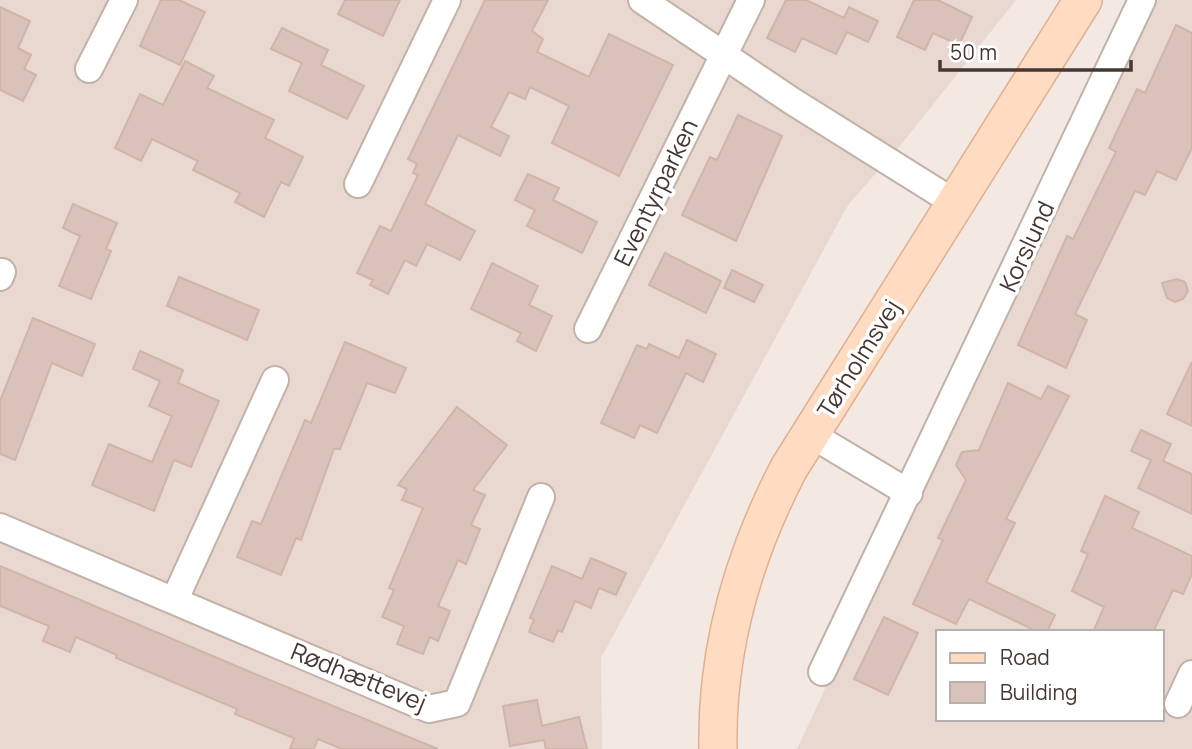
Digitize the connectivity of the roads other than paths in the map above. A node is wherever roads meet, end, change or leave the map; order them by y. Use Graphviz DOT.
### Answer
graph roads {
  1 [pos="124,0"];
  2 [pos="447,0"];
  3 [pos="642,0"];
  4 [pos="751,0"];
  5 [pos="1083,0"];
  6 [pos="1142,0"];
  7 [pos="723,55"];
  8 [pos="89,69"];
  9 [pos="358,184"];
  10 [pos="955,204"];
  11 [pos="588,329"];
  12 [pos="275,380"];
  13 [pos="810,434"];
  14 [pos="909,493"];
  15 [pos="541,497"];
  16 [pos="0,527"];
  17 [pos="175,599"];
  18 [pos="822,672"];
  19 [pos="1192,674"];
  20 [pos="1178,704"];
  21 [pos="718,749"];
  1 -- 8 [label="street"];
  2 -- 9 [label="street"];
  3 -- 7 [label="street"];
  4 -- 7 [label="street, Eventyrparken"];
  5 -- 10 [label="street, Tørholmsvej"];
  6 -- 14 [label="street, Korslund"];
  7 -- 10 [label="street"];
  7 -- 11 [label="street, Eventyrparken"];
  10 -- 13 [label="street, Tørholmsvej"];
  12 -- 17 [label="street"];
  13 -- 14 [label="street"];
  13 -- 21 [label="street, Tørholmsvej"];
  14 -- 18 [label="street, Korslund"];
  15 -- 17 [label="street, Rødhættevej"];
  16 -- 17 [label="street, Rødhættevej"];
  19 -- 20 [label="street"];
}
